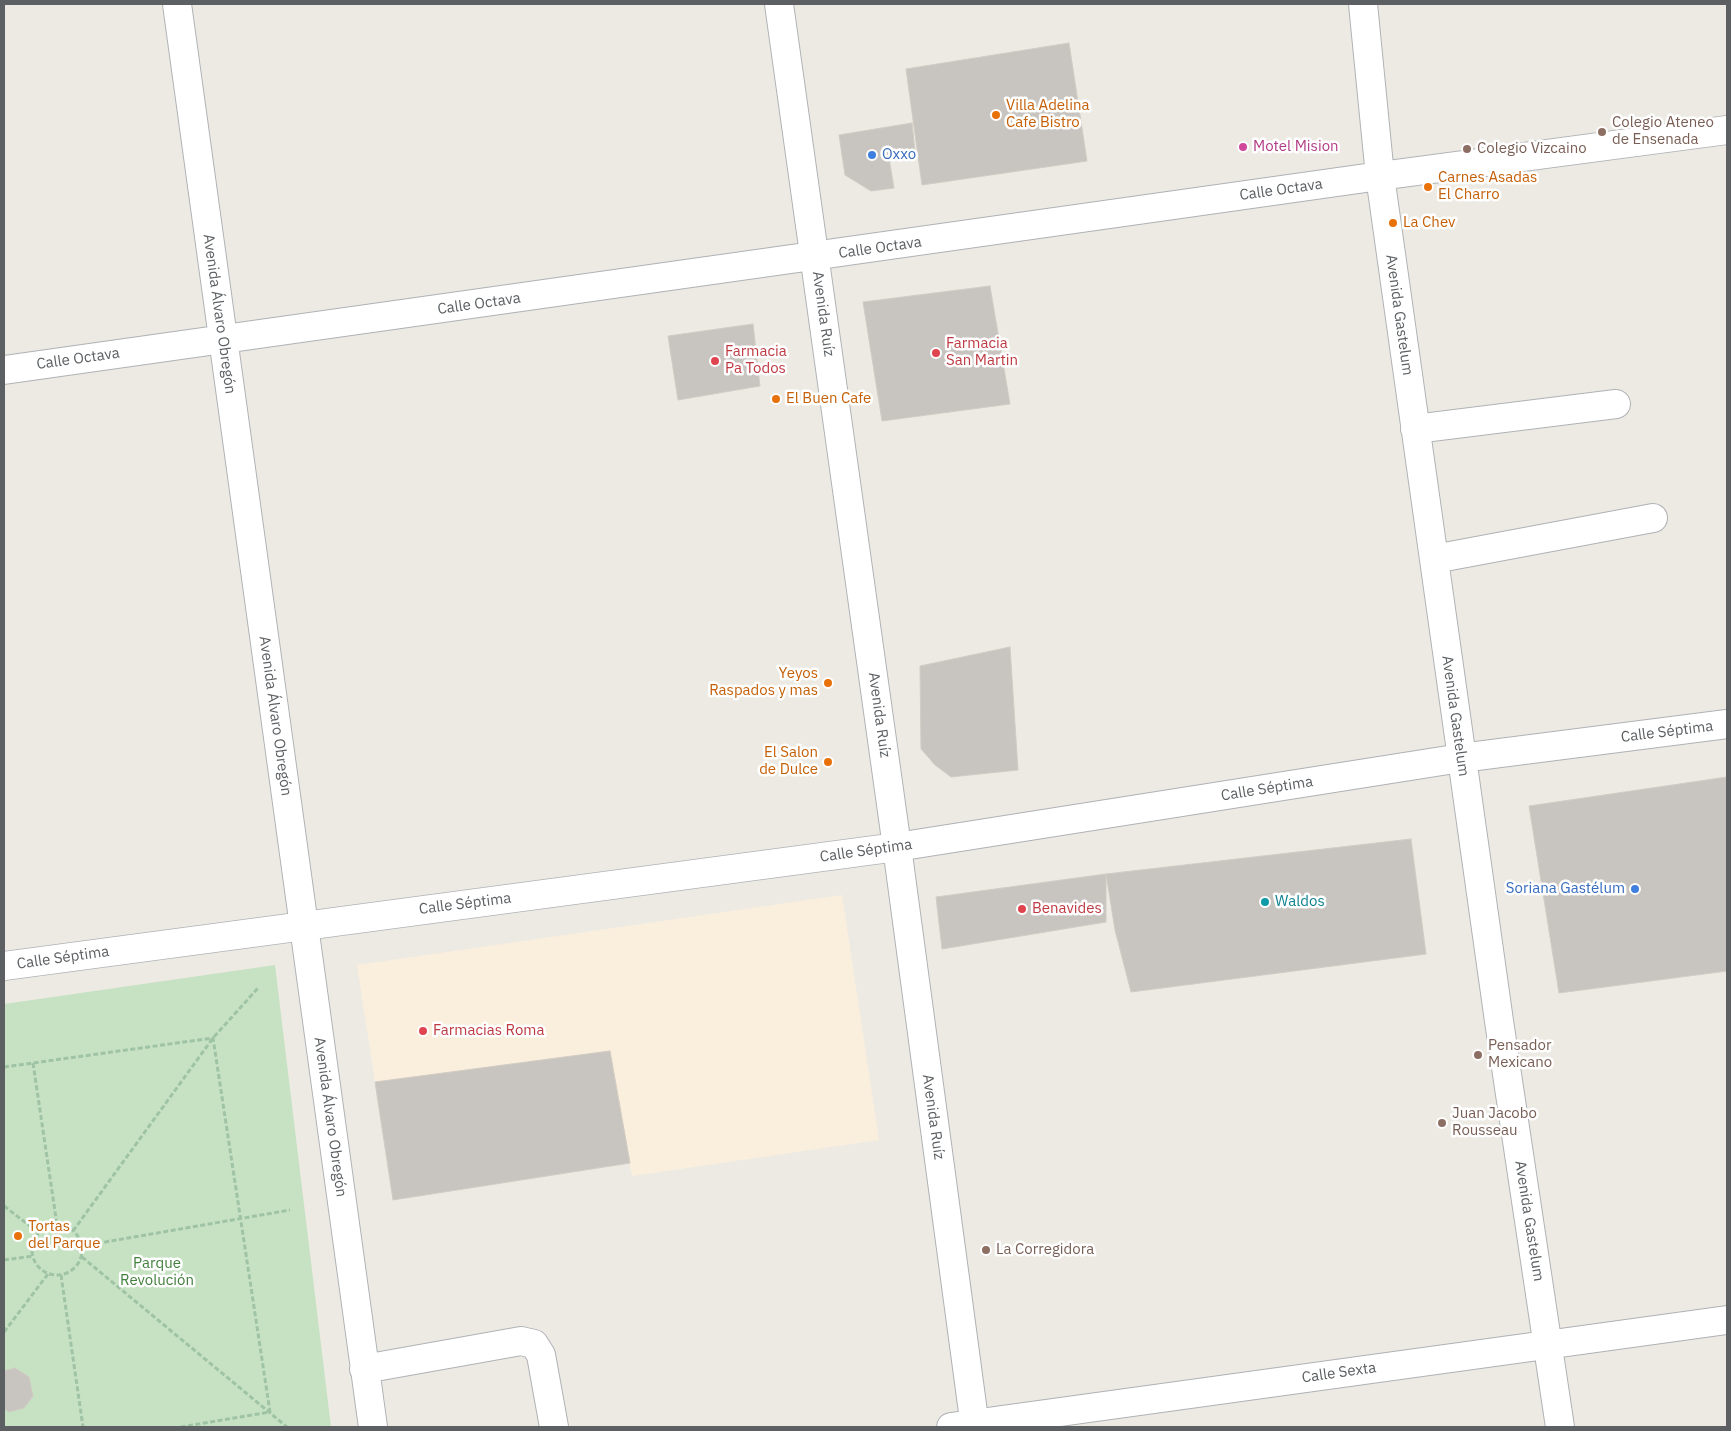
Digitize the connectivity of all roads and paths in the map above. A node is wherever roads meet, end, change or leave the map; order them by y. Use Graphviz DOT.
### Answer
graph roads {
  1 [pos="177,4"];
  2 [pos="779,4"];
  3 [pos="1363,4"];
  4 [pos="1727,130"];
  5 [pos="1380,176"];
  6 [pos="815,258"];
  7 [pos="223,339"];
  8 [pos="4,370"];
  9 [pos="1616,404"];
  10 [pos="1415,429"];
  11 [pos="1653,518"];
  12 [pos="1434,559"];
  13 [pos="1727,724"];
  14 [pos="1461,758"];
  15 [pos="897,847"];
  16 [pos="304,925"];
  17 [pos="4,966"];
  18 [pos="258,988"];
  19 [pos="213,1038"];
  20 [pos="33,1063"];
  21 [pos="4,1067"];
  22 [pos="4,1206"];
  23 [pos="290,1210"];
  24 [pos="240,1218"];
  25 [pos="57,1225"];
  26 [pos="73,1231"];
  27 [pos="39,1233"];
  28 [pos="82,1246"];
  29 [pos="33,1256"];
  30 [pos="82,1257"];
  31 [pos="4,1260"];
  32 [pos="48,1274"];
  33 [pos="61,1275"];
  34 [pos="1727,1320"];
  35 [pos="4,1332"];
  36 [pos="1547,1343"];
  37 [pos="364,1369"];
  38 [pos="270,1412"];
  39 [pos="967,1426"];
  40 [pos="83,1427"];
  41 [pos="181,1427"];
  42 [pos="287,1427"];
  43 [pos="373,1427"];
  44 [pos="554,1427"];
  45 [pos="1560,1427"];
  1 -- 7 [label="street, Avenida Álvaro Obregón"];
  2 -- 6 [label="street, Avenida Ruíz"];
  3 -- 5 [label="street, Avenida Gastelum"];
  4 -- 5 [label="street, Calle Octava"];
  5 -- 6 [label="street, Calle Octava"];
  5 -- 10 [label="street, Avenida Gastelum"];
  6 -- 7 [label="street, Calle Octava"];
  6 -- 15 [label="street, Avenida Ruíz"];
  7 -- 8 [label="street, Calle Octava"];
  7 -- 16 [label="street, Avenida Álvaro Obregón"];
  9 -- 10 [label="street"];
  10 -- 12 [label="street, Avenida Gastelum"];
  11 -- 12 [label="street"];
  12 -- 14 [label="street, Avenida Gastelum"];
  13 -- 14 [label="street, Calle Séptima"];
  14 -- 15 [label="street, Calle Séptima"];
  14 -- 36 [label="street, Avenida Gastelum"];
  15 -- 16 [label="street, Calle Séptima"];
  15 -- 39 [label="street, Avenida Ruíz"];
  16 -- 17 [label="street, Calle Séptima"];
  16 -- 37 [label="street, Avenida Álvaro Obregón"];
  18 -- 19 [label="path"];
  19 -- 20 [label="path"];
  19 -- 24 [label="path"];
  19 -- 26 [label="path"];
  20 -- 21 [label="path"];
  20 -- 25 [label="path"];
  22 -- 27 [label="path"];
  23 -- 24 [label="path"];
  24 -- 28 [label="path"];
  24 -- 38 [label="path"];
  25 -- 26 [label="path"];
  25 -- 27 [label="path"];
  26 -- 28 [label="path"];
  27 -- 29 [label="path"];
  28 -- 30 [label="path"];
  29 -- 31 [label="path"];
  29 -- 32 [label="path"];
  30 -- 33 [label="path"];
  30 -- 38 [label="path"];
  32 -- 33 [label="path"];
  32 -- 35 [label="path"];
  33 -- 40 [label="path"];
  34 -- 36 [label="street, Calle Sexta"];
  36 -- 39 [label="street, Calle Sexta"];
  36 -- 45 [label="street, Avenida Gastelum"];
  37 -- 43 [label="street, Avenida Álvaro Obregón"];
  37 -- 44 [label="street"];
  38 -- 41 [label="path"];
  38 -- 42 [label="path"];
}
